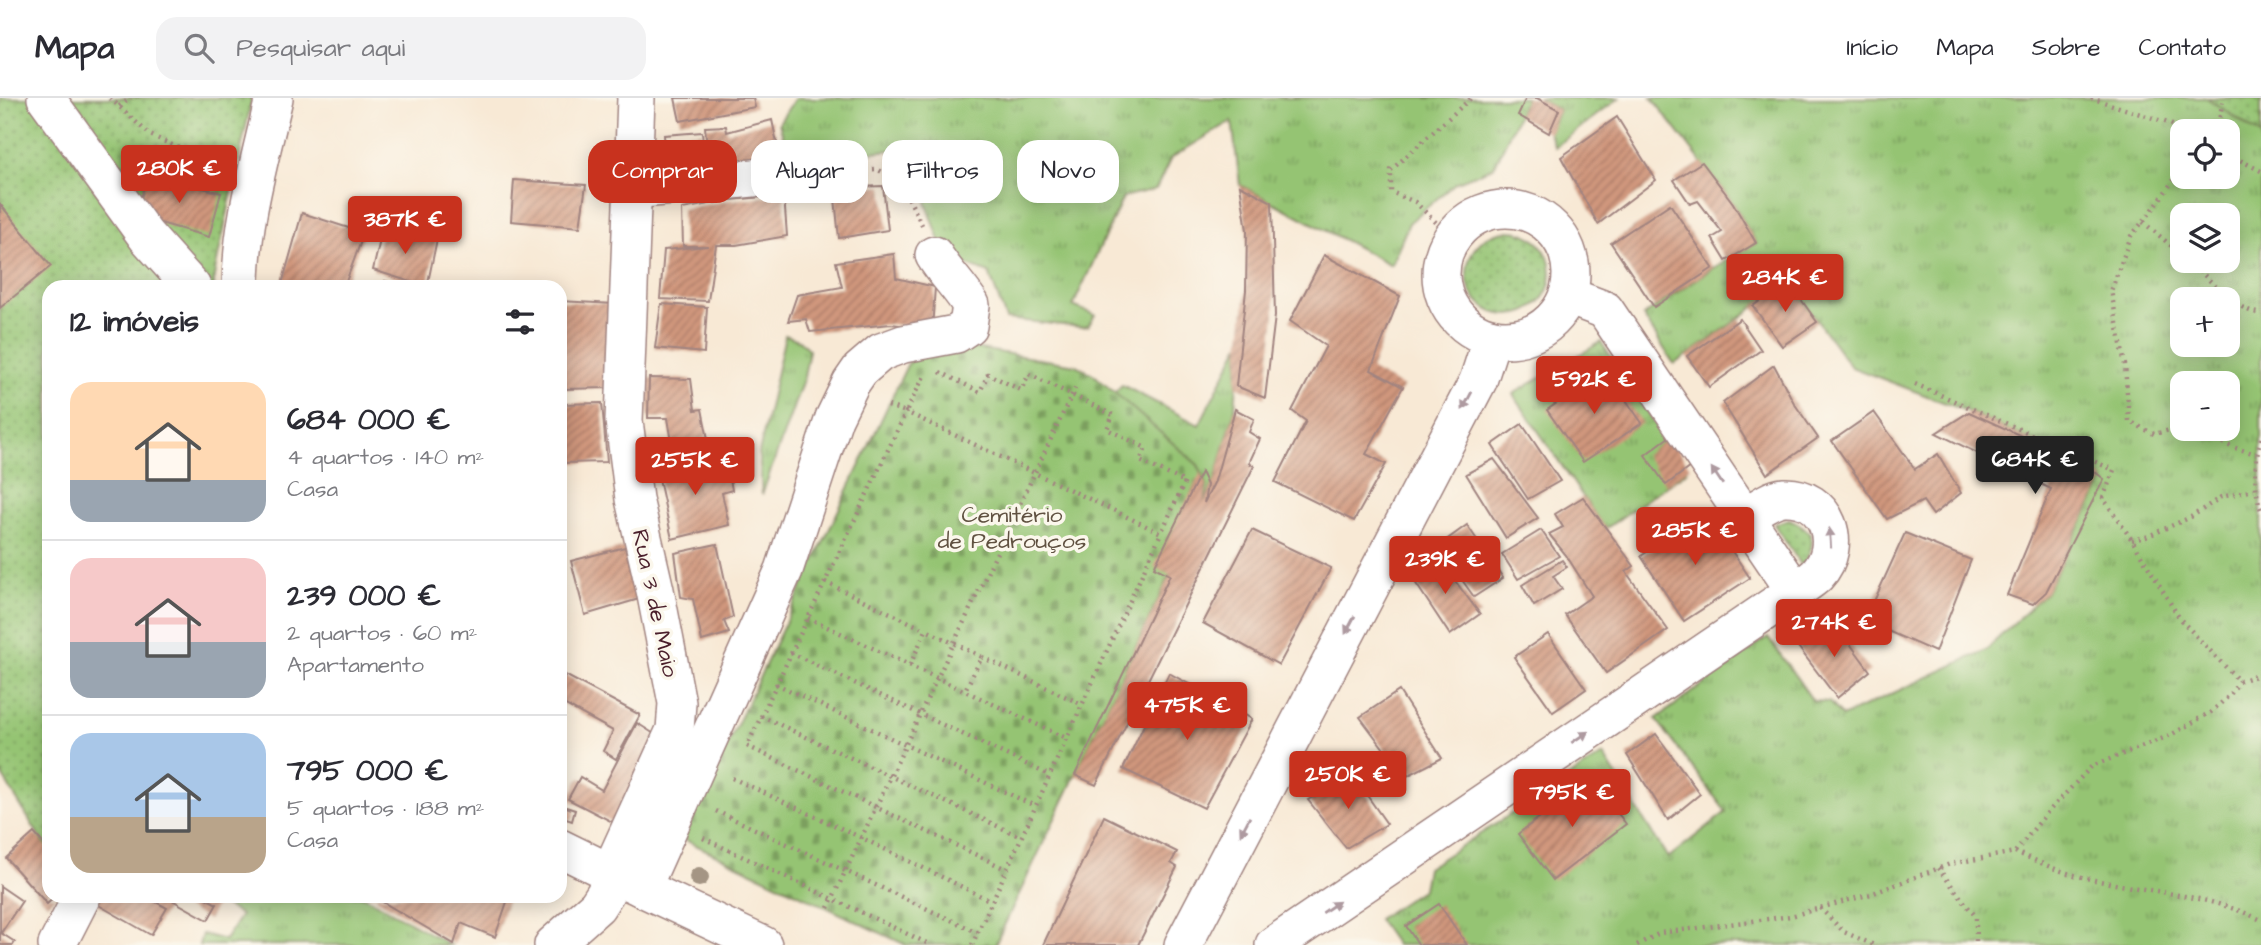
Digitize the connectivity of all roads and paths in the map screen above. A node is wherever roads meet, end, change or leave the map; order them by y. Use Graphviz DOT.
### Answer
graph roads {
  1 [pos="46,98"];
  2 [pos="110,98"];
  3 [pos="131,98"];
  4 [pos="274,98"];
  5 [pos="636,98"];
  6 [pos="1471,98"];
  7 [pos="2091,98"];
  8 [pos="2223,100"];
  9 [pos="119,106"];
  10 [pos="2219,119"];
  11 [pos="2170,124"];
  12 [pos="635,140"];
  13 [pos="2240,160"];
  14 [pos="868,170"];
  15 [pos="2261,171"];
  16 [pos="257,173"];
  17 [pos="2170,185"];
  18 [pos="632,203"];
  19 [pos="2143,222"];
  20 [pos="1451,237"];
  21 [pos="2170,246"];
  22 [pos="934,255"];
  23 [pos="2202,273"];
  24 [pos="186,280"];
  25 [pos="241,280"];
  26 [pos="1568,296"];
  27 [pos="2261,313"];
  28 [pos="1492,338"];
  29 [pos="1077,384"];
  30 [pos="1915,384"];
  31 [pos="1072,395"];
  32 [pos="888,406"];
  33 [pos="906,412"];
  34 [pos="2170,430"];
  35 [pos="2261,438"];
  36 [pos="2218,441"];
  37 [pos="2256,454"];
  38 [pos="1035,473"];
  39 [pos="2255,490"];
  40 [pos="2261,510"];
  41 [pos="1745,517"];
  42 [pos="1161,533"];
  43 [pos="2132,540"];
  44 [pos="825,582"];
  45 [pos="1795,591"];
  46 [pos="808,618"];
  47 [pos="926,630"];
  48 [pos="954,643"];
  49 [pos="791,653"];
  50 [pos="982,657"];
  51 [pos="910,665"];
  52 [pos="2261,674"];
  53 [pos="938,678"];
  54 [pos="2239,681"];
  55 [pos="776,684"];
  56 [pos="965,690"];
  57 [pos="1081,704"];
  58 [pos="920,714"];
  59 [pos="761,716"];
  60 [pos="1066,738"];
  61 [pos="906,745"];
  62 [pos="747,746"];
  63 [pos="742,757"];
  64 [pos="737,768"];
  65 [pos="1049,775"];
  66 [pos="891,776"];
  67 [pos="732,778"];
  68 [pos="727,789"];
  69 [pos="721,800"];
  70 [pos="1035,806"];
  71 [pos="876,808"];
  72 [pos="716,811"];
  73 [pos="712,820"];
  74 [pos="707,829"];
  75 [pos="862,838"];
  76 [pos="1021,838"];
  77 [pos="567,852"];
  78 [pos="2015,852"];
  79 [pos="1938,868"];
  80 [pos="1006,869"];
  81 [pos="846,871"];
  82 [pos="626,881"];
  83 [pos="833,899"];
  84 [pos="992,901"];
  85 [pos="78,903"];
  86 [pos="828,908"];
  87 [pos="1820,908"];
  88 [pos="2261,920"];
  89 [pos="977,932"];
  90 [pos="57,945"];
  91 [pos="553,945"];
  92 [pos="763,945"];
  93 [pos="931,945"];
  94 [pos="972,945"];
  95 [pos="1182,945"];
  96 [pos="1274,945"];
  97 [pos="1637,945"];
  98 [pos="1874,945"];
  99 [pos="1976,945"];
  1 -- 24 [label="street"];
  2 -- 9 [label="path"];
  3 -- 9 [label="path"];
  4 -- 16 [label="street"];
  5 -- 12 [label="street, Rua 3 de Maio"];
  6 -- 20 [label="path"];
  7 -- 11 [label="path"];
  8 -- 10 [label="path"];
  9 -- 16 [label="path"];
  13 -- 15 [label="path"];
  14 -- 22 [label="path"];
  16 -- 25 [label="street"];
  17 -- 19 [label="path"];
  18 -- 82 [label="street, Rua 3 de Maio"];
  19 -- 21 [label="path"];
  19 -- 34 [label="path"];
  20 -- 26 [label="street"];
  20 -- 28 [label="street"];
  22 -- 82 [label="street"];
  23 -- 27 [label="path"];
  26 -- 28 [label="street"];
  41 -- 26 [label="street, one-way"];
  28 -- 95 [label="street, one-way"];
  29 -- 31 [label="path"];
  30 -- 43 [label="path"];
  31 -- 33 [label="path"];
  31 -- 38 [label="path"];
  31 -- 42 [label="path"];
  32 -- 33 [label="path"];
  33 -- 38 [label="path"];
  33 -- 44 [label="path"];
  35 -- 37 [label="path"];
  36 -- 37 [label="path"];
  37 -- 39 [label="path"];
  38 -- 42 [label="path"];
  38 -- 48 [label="path"];
  39 -- 40 [label="path"];
  39 -- 43 [label="path"];
  41 -- 45 [label="street"];
  45 -- 41 [label="street, one-way"];
  42 -- 57 [label="path"];
  43 -- 54 [label="path"];
  44 -- 46 [label="path"];
  44 -- 47 [label="path"];
  96 -- 45 [label="street, one-way"];
  46 -- 49 [label="path"];
  46 -- 51 [label="path"];
  47 -- 48 [label="path"];
  47 -- 51 [label="path"];
  48 -- 50 [label="path"];
  48 -- 53 [label="path"];
  49 -- 55 [label="path"];
  49 -- 58 [label="path"];
  50 -- 56 [label="path"];
  50 -- 57 [label="path"];
  51 -- 53 [label="path"];
  52 -- 54 [label="path"];
  53 -- 56 [label="path"];
  53 -- 58 [label="path"];
  54 -- 78 [label="path"];
  55 -- 59 [label="path"];
  55 -- 61 [label="path"];
  56 -- 60 [label="path"];
  57 -- 60 [label="path"];
  58 -- 61 [label="path"];
  58 -- 65 [label="path"];
  59 -- 62 [label="path"];
  59 -- 66 [label="path"];
  60 -- 65 [label="path"];
  61 -- 66 [label="path"];
  61 -- 70 [label="path"];
  62 -- 63 [label="path"];
  62 -- 71 [label="path"];
  64 -- 67 [label="path"];
  65 -- 70 [label="path"];
  66 -- 71 [label="path"];
  66 -- 76 [label="path"];
  67 -- 68 [label="path"];
  67 -- 75 [label="path"];
  69 -- 72 [label="path"];
  70 -- 76 [label="path"];
  71 -- 75 [label="path"];
  71 -- 80 [label="path"];
  72 -- 73 [label="path"];
  72 -- 81 [label="path"];
  74 -- 83 [label="path"];
  75 -- 81 [label="path"];
  75 -- 84 [label="path"];
  76 -- 80 [label="path"];
  77 -- 82 [label="street"];
  78 -- 79 [label="path"];
  78 -- 88 [label="path"];
  79 -- 87 [label="path"];
  79 -- 99 [label="path"];
  80 -- 84 [label="path"];
  81 -- 83 [label="path"];
  81 -- 89 [label="path"];
  82 -- 91 [label="street, Rua 3 de Maio"];
  82 -- 92 [label="street"];
  83 -- 86 [label="path"];
  83 -- 93 [label="path"];
  84 -- 89 [label="path"];
  85 -- 90 [label="street"];
  87 -- 97 [label="path"];
  87 -- 98 [label="path"];
  89 -- 94 [label="path"];
}
